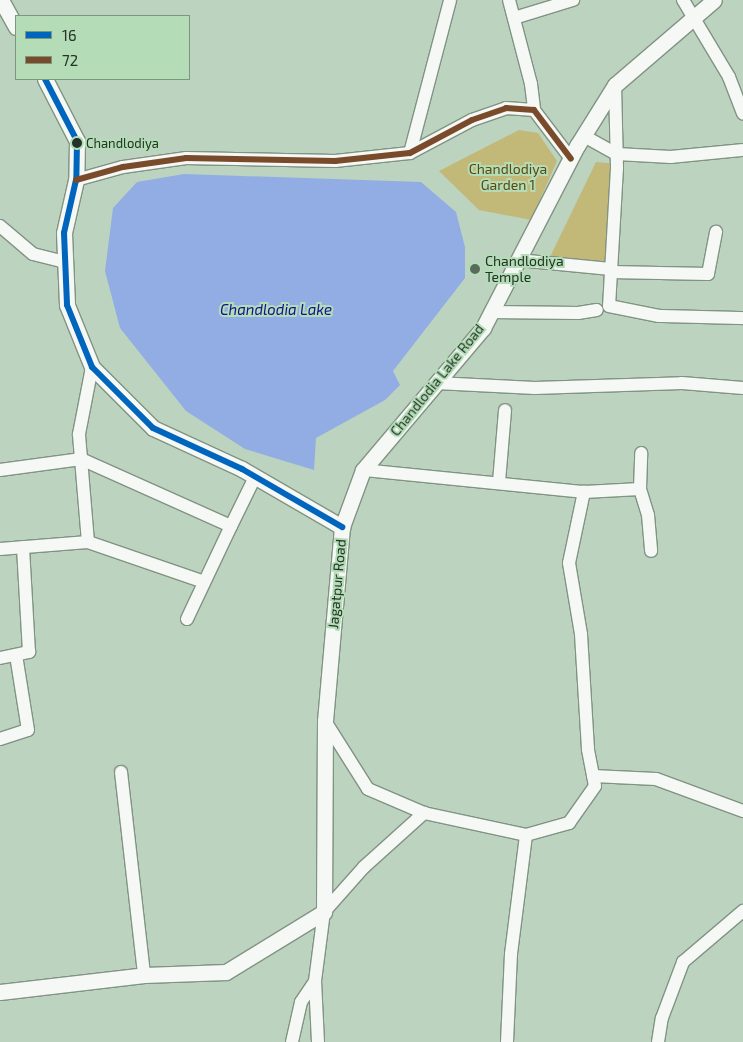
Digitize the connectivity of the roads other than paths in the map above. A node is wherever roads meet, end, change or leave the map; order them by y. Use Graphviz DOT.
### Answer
graph roads {
  1 [pos="1,0"];
  2 [pos="450,0"];
  3 [pos="509,0"];
  4 [pos="573,0"];
  5 [pos="683,0"];
  6 [pos="714,0"];
  7 [pos="514,18"];
  8 [pos="692,18"];
  9 [pos="15,25"];
  10 [pos="46,80"];
  11 [pos="614,85"];
  12 [pos="534,110"];
  13 [pos="743,113"];
  14 [pos="584,136"];
  15 [pos="743,150"];
  16 [pos="410,152"];
  17 [pos="617,154"];
  18 [pos="571,159"];
  19 [pos="76,180"];
  20 [pos="0,226"];
  21 [pos="716,232"];
  22 [pos="518,260"];
  23 [pos="66,262"];
  24 [pos="611,271"];
  25 [pos="597,310"];
  26 [pos="491,312"];
  27 [pos="743,318"];
  28 [pos="92,367"];
  29 [pos="436,383"];
  30 [pos="743,388"];
  31 [pos="505,410"];
  32 [pos="641,453"];
  33 [pos="81,460"];
  34 [pos="0,470"];
  35 [pos="363,470"];
  36 [pos="255,477"];
  37 [pos="499,482"];
  38 [pos="640,489"];
  39 [pos="584,492"];
  40 [pos="231,526"];
  41 [pos="342,527"];
  42 [pos="88,542"];
  43 [pos="23,547"];
  44 [pos="0,549"];
  45 [pos="651,551"];
  46 [pos="204,582"];
  47 [pos="187,619"];
  48 [pos="16,655"];
  49 [pos="0,658"];
  50 [pos="325,721"];
  51 [pos="0,740"];
  52 [pos="121,772"];
  53 [pos="593,776"];
  54 [pos="743,811"];
  55 [pos="424,813"];
  56 [pos="526,834"];
  57 [pos="743,911"];
  58 [pos="324,912"];
  59 [pos="144,975"];
  60 [pos="315,981"];
  61 [pos="0,992"];
  62 [pos="292,1042"];
  63 [pos="318,1042"];
  64 [pos="508,1042"];
  65 [pos="658,1042"];
  1 -- 9 [label="street"];
  2 -- 16 [label="street"];
  3 -- 7 [label="street"];
  4 -- 7 [label="street"];
  5 -- 8 [label="street"];
  6 -- 8 [label="street, Chandlodia Lake Road"];
  7 -- 12 [label="street"];
  8 -- 11 [label="street, Chandlodia Lake Road"];
  8 -- 13 [label="street"];
  10 -- 19 [label="street, Jagatpur Road"];
  11 -- 14 [label="street, Chandlodia Lake Road"];
  11 -- 17 [label="street"];
  12 -- 16 [label="street"];
  12 -- 18 [label="street"];
  14 -- 17 [label="street"];
  14 -- 18 [label="street, Chandlodia Lake Road"];
  15 -- 17 [label="street"];
  16 -- 19 [label="street"];
  17 -- 24 [label="street"];
  18 -- 22 [label="street, Chandlodia Lake Road"];
  19 -- 23 [label="street, Jagatpur Road"];
  20 -- 23 [label="street"];
  21 -- 24 [label="street"];
  22 -- 24 [label="street"];
  22 -- 26 [label="street, Chandlodia Lake Road"];
  23 -- 28 [label="street, Jagatpur Road"];
  24 -- 27 [label="street"];
  25 -- 26 [label="street"];
  26 -- 29 [label="street, Chandlodia Lake Road"];
  28 -- 33 [label="street"];
  28 -- 36 [label="street, Jagatpur Road"];
  29 -- 30 [label="street"];
  29 -- 35 [label="street, Chandlodia Lake Road"];
  31 -- 37 [label="street"];
  32 -- 38 [label="street"];
  33 -- 34 [label="street"];
  33 -- 40 [label="street"];
  33 -- 42 [label="street"];
  35 -- 37 [label="street"];
  35 -- 41 [label="street, Chandlodia Lake Road"];
  36 -- 40 [label="street"];
  36 -- 41 [label="street, Jagatpur Road"];
  37 -- 39 [label="street"];
  38 -- 39 [label="street"];
  38 -- 45 [label="street"];
  39 -- 53 [label="street"];
  40 -- 46 [label="street"];
  41 -- 50 [label="street, Jagatpur Road"];
  42 -- 43 [label="street"];
  42 -- 46 [label="street"];
  43 -- 44 [label="street"];
  43 -- 48 [label="street"];
  46 -- 47 [label="street"];
  48 -- 49 [label="street"];
  48 -- 51 [label="street"];
  50 -- 55 [label="street"];
  50 -- 58 [label="street, Jagatpur Road"];
  52 -- 59 [label="street"];
  53 -- 54 [label="street"];
  53 -- 56 [label="street"];
  55 -- 56 [label="street"];
  55 -- 58 [label="street"];
  56 -- 64 [label="street"];
  57 -- 65 [label="street"];
  58 -- 59 [label="street"];
  58 -- 60 [label="street"];
  59 -- 61 [label="street"];
  60 -- 62 [label="street"];
  60 -- 63 [label="street"];
}
